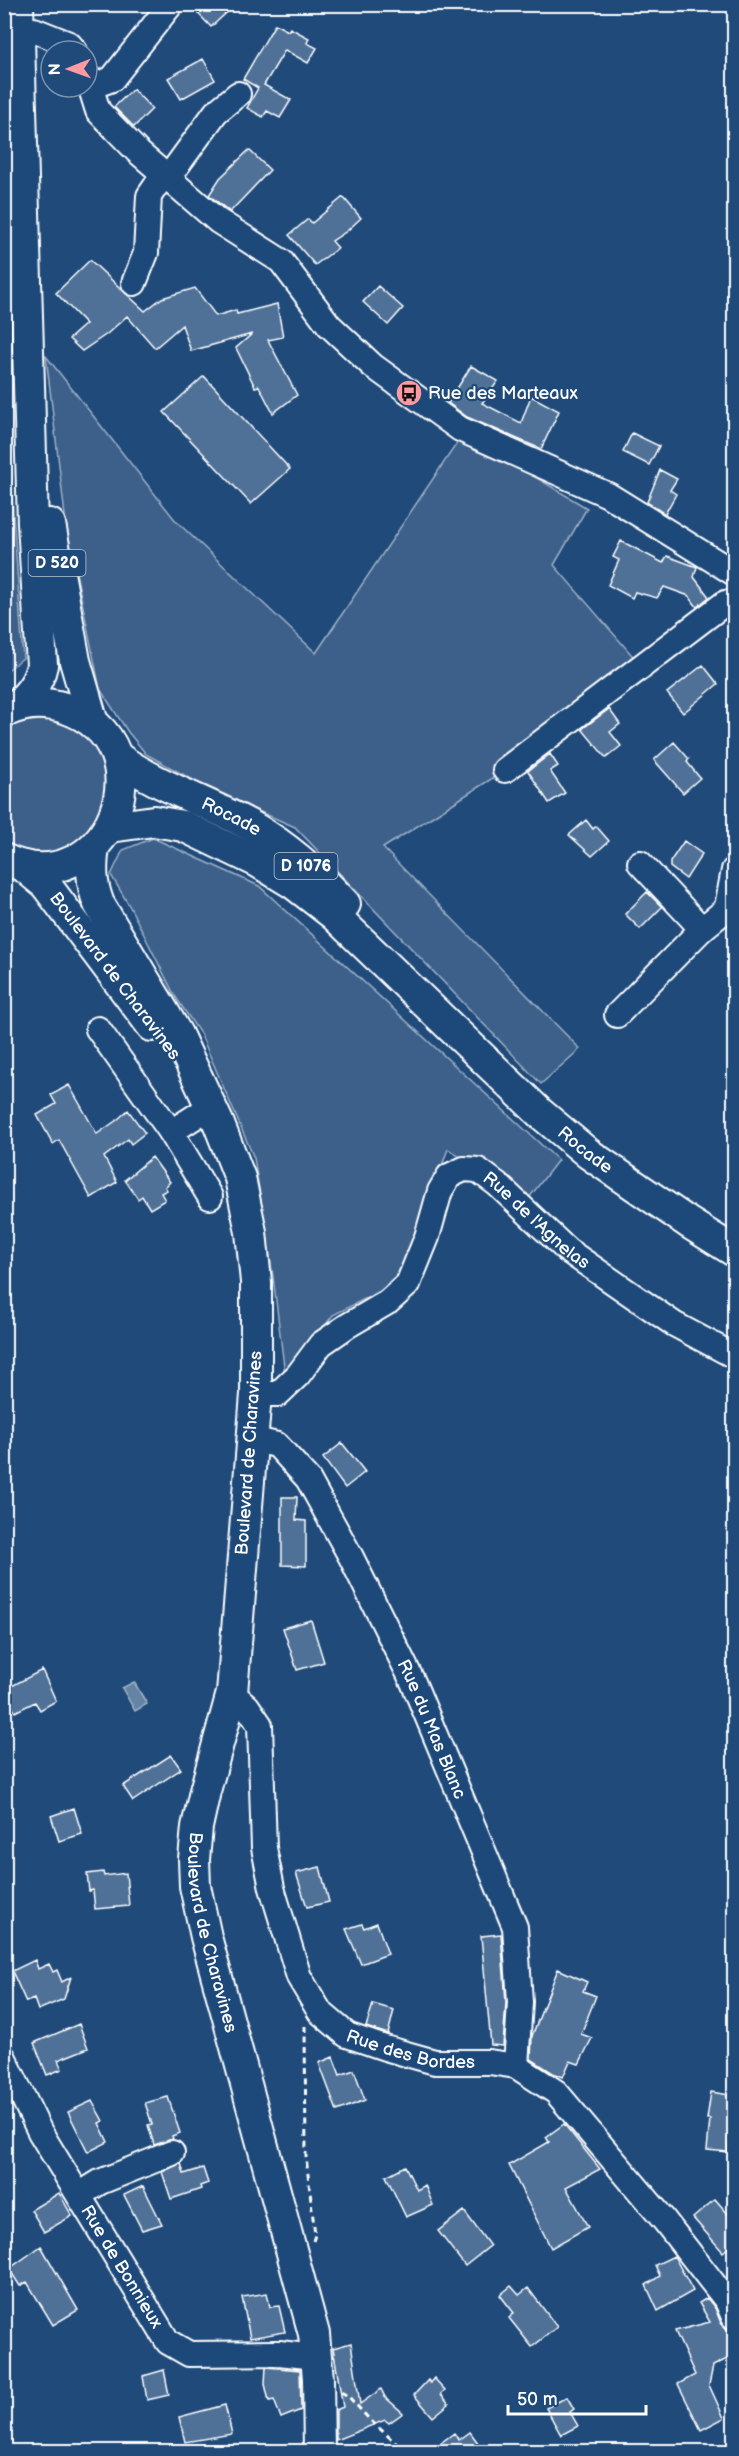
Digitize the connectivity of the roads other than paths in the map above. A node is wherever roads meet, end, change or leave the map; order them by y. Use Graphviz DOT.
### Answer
graph roads {
  1 [pos="18,4"];
  2 [pos="160,8"];
  3 [pos="56,39"];
  4 [pos="12,41"];
  5 [pos="99,80"];
  6 [pos="238,94"];
  7 [pos="94,99"];
  8 [pos="166,176"];
  9 [pos="134,283"];
  10 [pos="30,402"];
  11 [pos="735,573"];
  12 [pos="735,607"];
  13 [pos="10,709"];
  14 [pos="93,723"];
  15 [pos="117,757"];
  16 [pos="505,770"];
  17 [pos="102,837"];
  18 [pos="14,863"];
  19 [pos="640,863"];
  20 [pos="735,870"];
  21 [pos="731,905"];
  22 [pos="702,929"];
  23 [pos="617,1015"];
  24 [pos="98,1029"];
  25 [pos="453,1029"];
  26 [pos="206,1099"];
  27 [pos="171,1132"];
  28 [pos="210,1197"];
  29 [pos="735,1251"];
  30 [pos="735,1356"];
  31 [pos="256,1394"];
  32 [pos="251,1439"];
  33 [pos="232,1693"];
  34 [pos="516,2066"];
  35 [pos="6,2067"];
  36 [pos="172,2153"];
  37 [pos="79,2195"];
  38 [pos="735,2317"];
  39 [pos="317,2368"];
  40 [pos="319,2451"];
  1 -- 4 [label="main road, Boulevard de Charavines / D 520"];
  2 -- 5 [label="street"];
  3 -- 4 [label="street"];
  4 -- 10 [label="main road, Boulevard de Charavines / D 520"];
  6 -- 8 [label="street"];
  7 -- 8 [label="street"];
  8 -- 9 [label="street"];
  8 -- 11 [label="street"];
  10 -- 13 [label="main road, Boulevard de Charavines / D 520"];
  10 -- 14 [label="main road, Boulevard de Charavines / D 520"];
  12 -- 16 [label="street"];
  13 -- 14 [label="main road, Boulevard de Charavines"];
  14 -- 15 [label="main road, Boulevard de Charavines"];
  15 -- 17 [label="main road, Boulevard de Charavines"];
  15 -- 25 [label="main road, Rocade / D 1076"];
  17 -- 18 [label="main road, Boulevard de Charavines"];
  17 -- 25 [label="main road, Rocade / D 1076"];
  17 -- 26 [label="main road, Boulevard de Charavines"];
  18 -- 26 [label="main road, Boulevard de Charavines"];
  19 -- 22 [label="street"];
  20 -- 21 [label="street"];
  21 -- 22 [label="street"];
  22 -- 23 [label="street"];
  24 -- 27 [label="street"];
  25 -- 29 [label="main road, Rocade / D 1076"];
  26 -- 27 [label="street"];
  26 -- 31 [label="main road, Boulevard de Charavines"];
  27 -- 28 [label="street"];
  30 -- 31 [label="street, Rue de l'Agnelas"];
  31 -- 32 [label="main road, Boulevard de Charavines"];
  32 -- 33 [label="main road, Boulevard de Charavines"];
  32 -- 34 [label="street, Rue du Mas Blanc"];
  33 -- 34 [label="street, Rue des Bordes"];
  33 -- 39 [label="main road, Boulevard de Charavines"];
  34 -- 38 [label="street, Rue des Bordes"];
  35 -- 37 [label="street, Rue de Bonnieux"];
  36 -- 37 [label="street"];
  37 -- 39 [label="street, Rue de Bonnieux"];
  39 -- 40 [label="main road, Boulevard de Charavines"];
}
